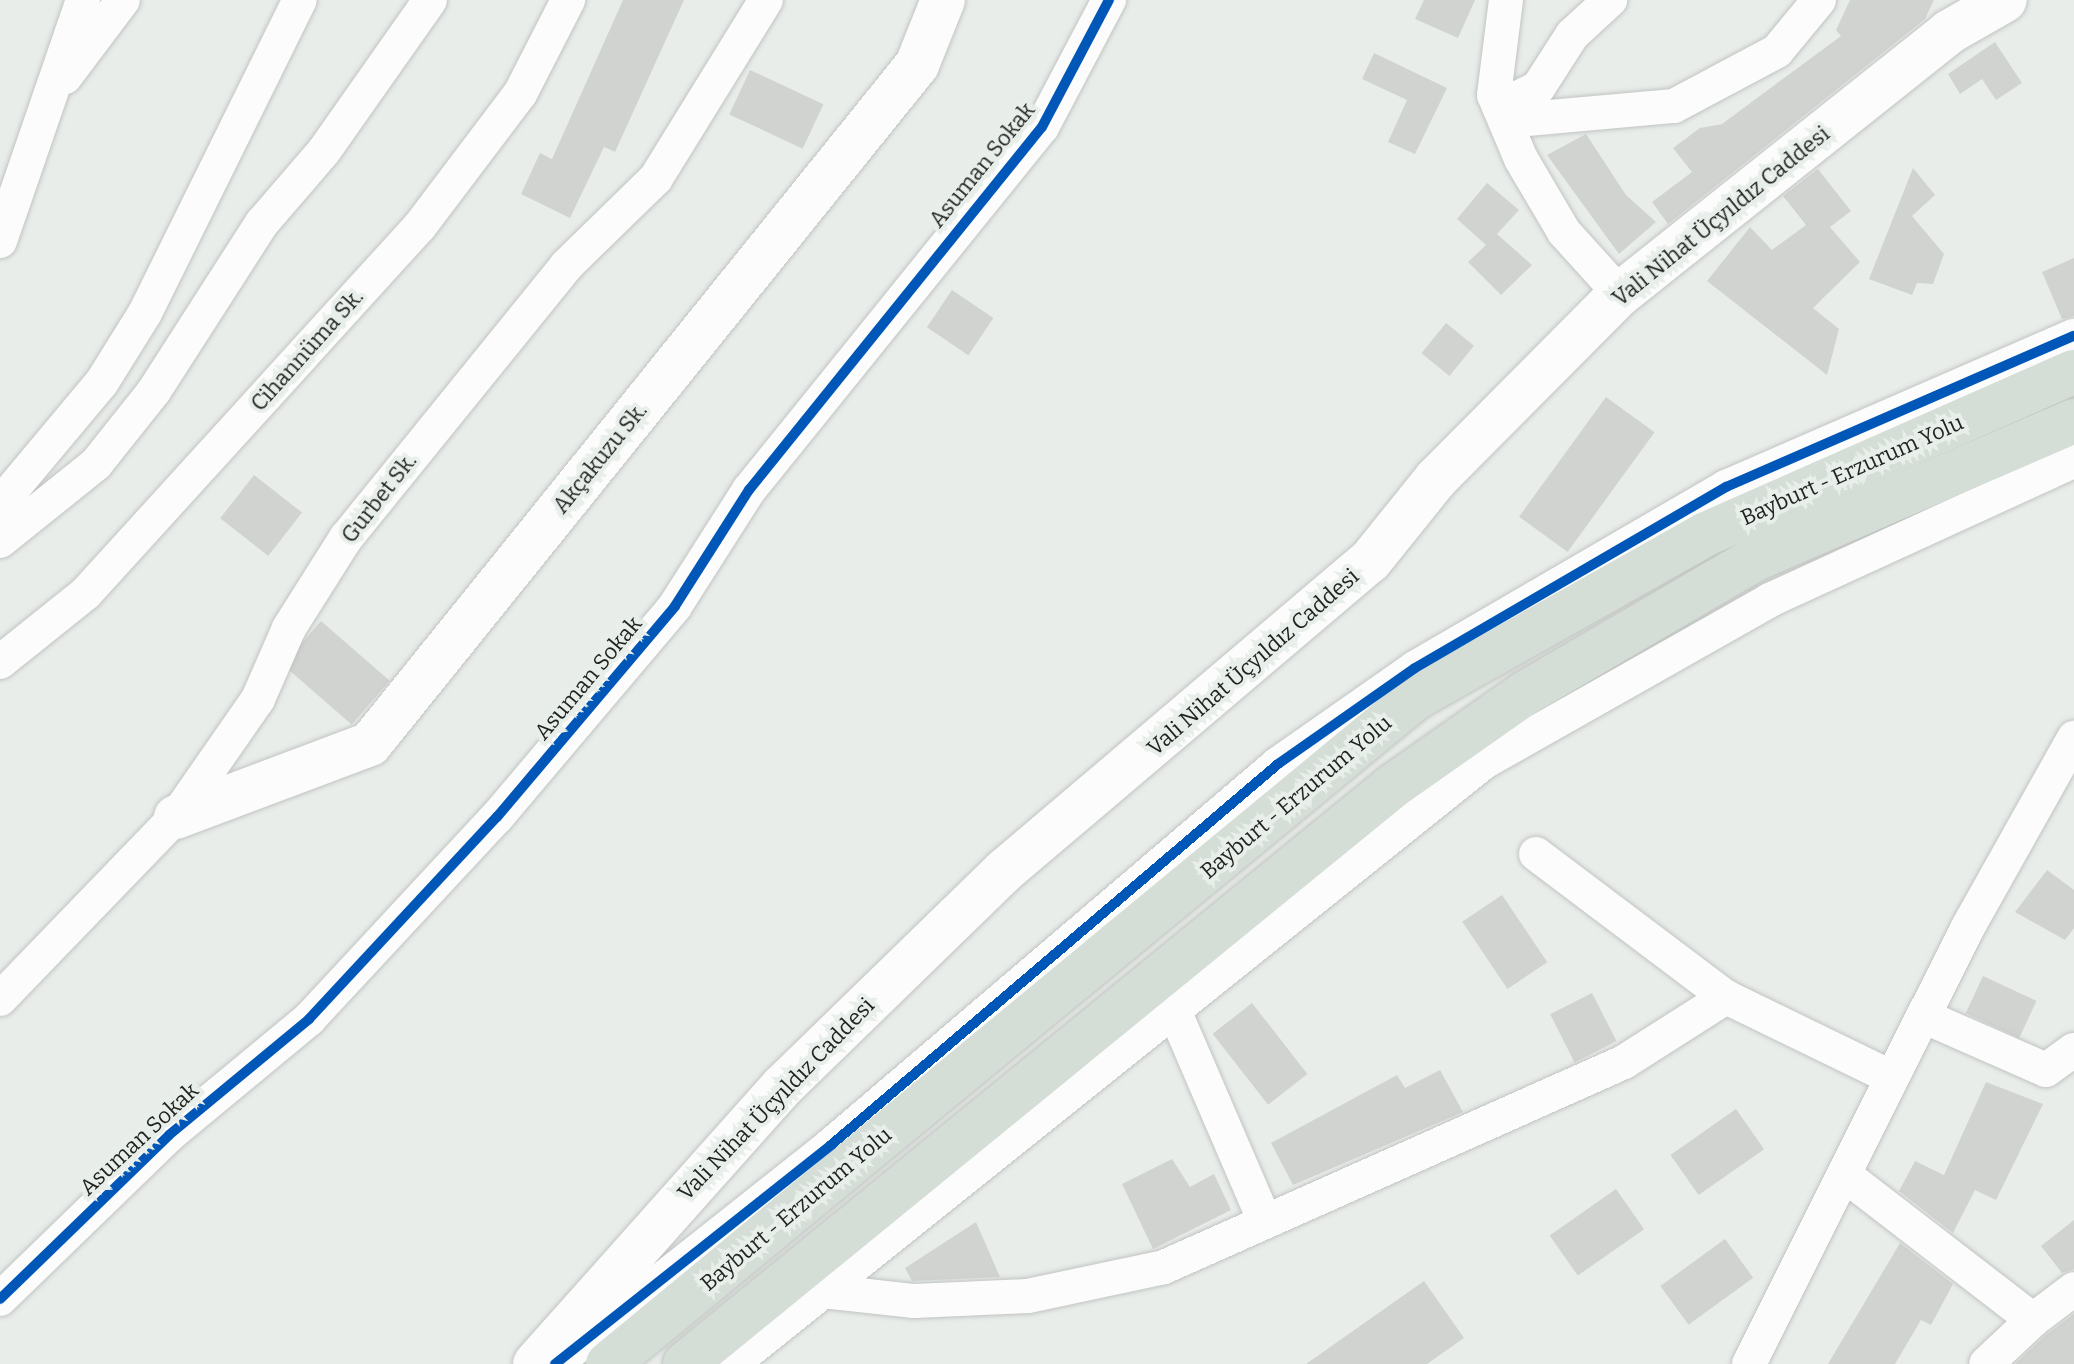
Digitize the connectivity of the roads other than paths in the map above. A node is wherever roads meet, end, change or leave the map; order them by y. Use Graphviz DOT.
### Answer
graph roads {
  1 [pos="83,0"];
  2 [pos="123,0"];
  3 [pos="300,0"];
  4 [pos="430,0"];
  5 [pos="568,0"];
  6 [pos="766,0"];
  7 [pos="943,0"];
  8 [pos="1109,0"];
  9 [pos="1506,0"];
  10 [pos="1610,0"];
  11 [pos="1819,0"];
  12 [pos="2005,0"];
  13 [pos="1956,16"];
  14 [pos="50,96"];
  15 [pos="1502,114"];
  16 [pos="0,241"];
  17 [pos="1620,294"];
  18 [pos="2074,336"];
  19 [pos="2074,372"];
  20 [pos="2074,421"];
  21 [pos="2074,461"];
  22 [pos="0,504"];
  23 [pos="0,541"];
  24 [pos="0,662"];
  25 [pos="2070,759"];
  26 [pos="176,817"];
  27 [pos="1536,854"];
  28 [pos="1726,997"];
  29 [pos="0,999"];
  30 [pos="1176,1015"];
  31 [pos="1923,1016"];
  32 [pos="2074,1050"];
  33 [pos="1891,1077"];
  34 [pos="1846,1176"];
  35 [pos="1264,1219"];
  36 [pos="2074,1289"];
  37 [pos="823,1291"];
  38 [pos="0,1299"];
  39 [pos="2033,1320"];
  40 [pos="535,1364"];
  41 [pos="555,1364"];
  42 [pos="608,1364"];
  43 [pos="685,1364"];
  44 [pos="732,1364"];
  45 [pos="1749,1364"];
  46 [pos="1986,1364"];
  1 -- 14 [label="street"];
  2 -- 14 [label="street"];
  3 -- 22 [label="street"];
  4 -- 23 [label="street"];
  5 -- 24 [label="street, Cihannüma Sk."];
  6 -- 26 [label="street, Gurbet Sk."];
  7 -- 26 [label="main road, Akçakuzu Sk."];
  8 -- 38 [label="street, Asuman Sokak"];
  9 -- 15 [label="street"];
  10 -- 15 [label="street"];
  11 -- 15 [label="street"];
  12 -- 13 [label="main road, Vali Nihat Üçyıldız Caddesi"];
  13 -- 17 [label="main road, Vali Nihat Üçyıldız Caddesi"];
  14 -- 16 [label="street"];
  15 -- 17 [label="street"];
  17 -- 40 [label="main road, Vali Nihat Üçyıldız Caddesi"];
  18 -- 41 [label="street"];
  19 -- 42 [label="highway, Bayburt - Erzurum Yolu"];
  20 -- 43 [label="highway, Bayburt - Erzurum Yolu"];
  21 -- 30 [label="street"];
  25 -- 31 [label="street"];
  26 -- 29 [label="street, Gurbet Sk."];
  27 -- 28 [label="street"];
  28 -- 33 [label="street"];
  28 -- 35 [label="street"];
  30 -- 35 [label="street"];
  30 -- 37 [label="street"];
  31 -- 32 [label="street"];
  31 -- 33 [label="street"];
  33 -- 34 [label="street"];
  34 -- 39 [label="street"];
  34 -- 45 [label="street"];
  35 -- 37 [label="street"];
  36 -- 39 [label="street"];
  37 -- 44 [label="street"];
  39 -- 46 [label="street"];
}
